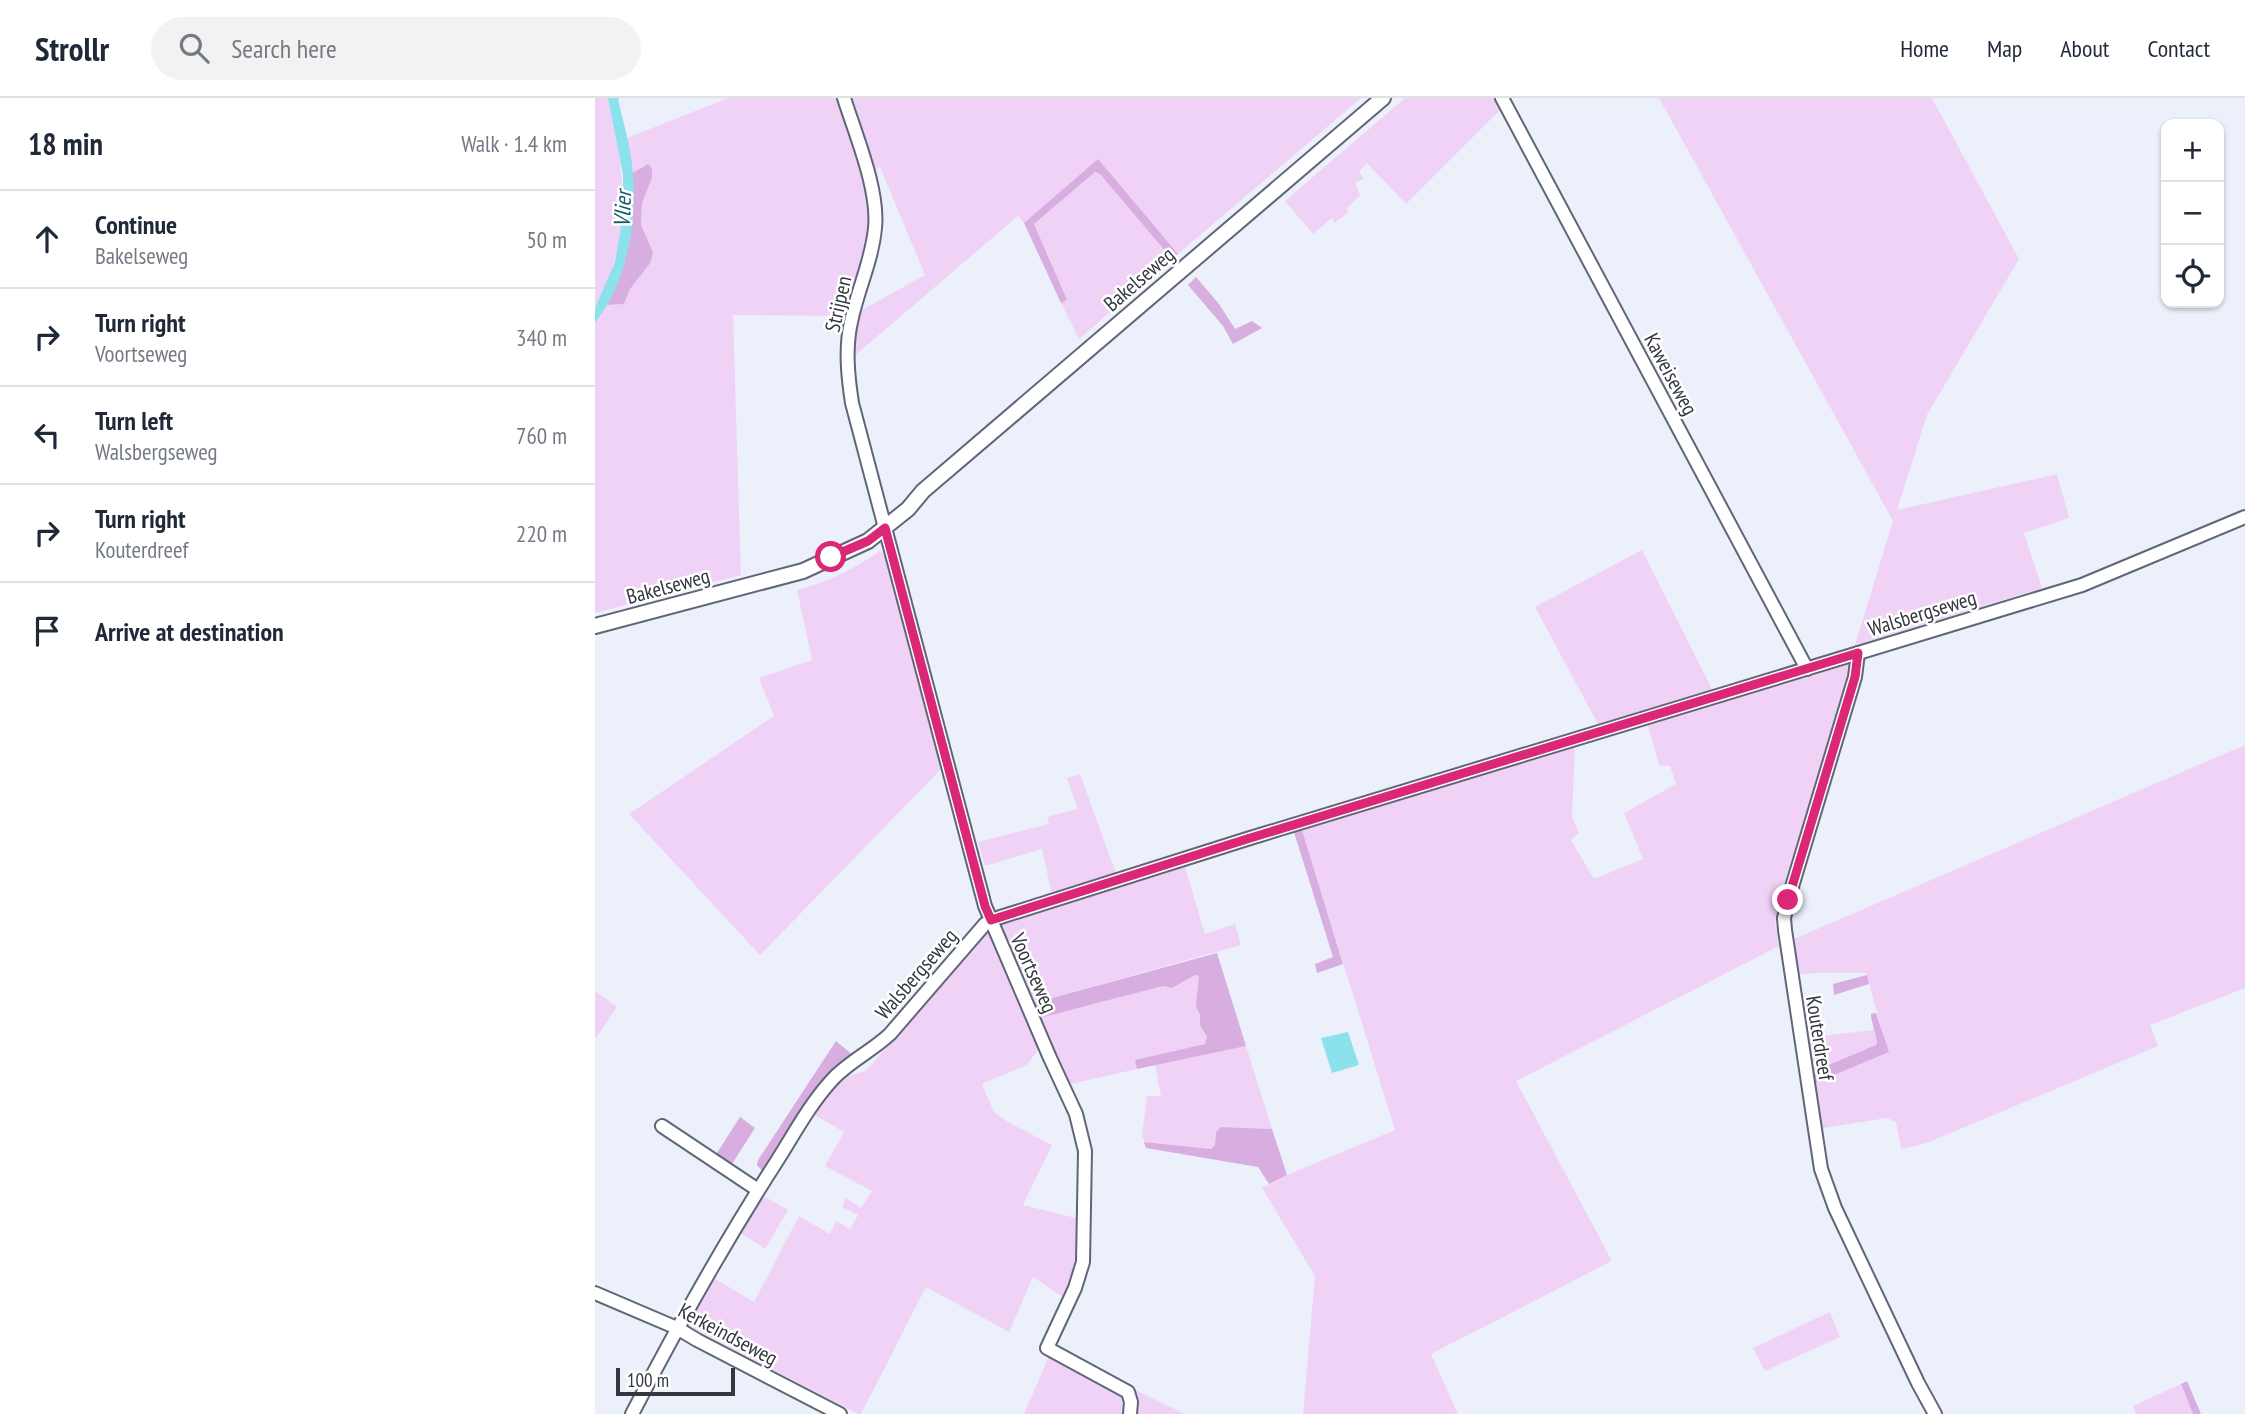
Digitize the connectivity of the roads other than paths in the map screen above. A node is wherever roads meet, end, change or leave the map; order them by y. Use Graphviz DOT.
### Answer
graph roads {
  1 [pos="844,98"];
  2 [pos="1383,98"];
  3 [pos="1502,98"];
  4 [pos="2245,517"];
  5 [pos="884,524"];
  6 [pos="595,626"];
  7 [pos="1858,653"];
  8 [pos="1807,668"];
  9 [pos="991,920"];
  10 [pos="662,1125"];
  11 [pos="758,1190"];
  12 [pos="595,1293"];
  13 [pos="677,1328"];
  14 [pos="632,1414"];
  15 [pos="840,1414"];
  16 [pos="1130,1414"];
  17 [pos="1935,1414"];
  1 -- 5 [label="street, Strijpen"];
  2 -- 5 [label="main road, Bakelseweg"];
  3 -- 8 [label="street, Kaweiseweg"];
  4 -- 7 [label="street, Walsbergseweg"];
  5 -- 6 [label="main road, Bakelseweg"];
  5 -- 9 [label="street, Voortseweg"];
  7 -- 8 [label="street, Walsbergseweg"];
  7 -- 17 [label="street, Kouterdreef"];
  8 -- 9 [label="street, Walsbergseweg"];
  9 -- 11 [label="street, Walsbergseweg"];
  9 -- 16 [label="street, Voortseweg"];
  10 -- 11 [label="street"];
  11 -- 13 [label="street, Walsbergseweg"];
  12 -- 13 [label="street, Kerkeindseweg"];
  13 -- 14 [label="street, Walsbergseweg"];
  13 -- 15 [label="street, Kerkeindseweg"];
}
